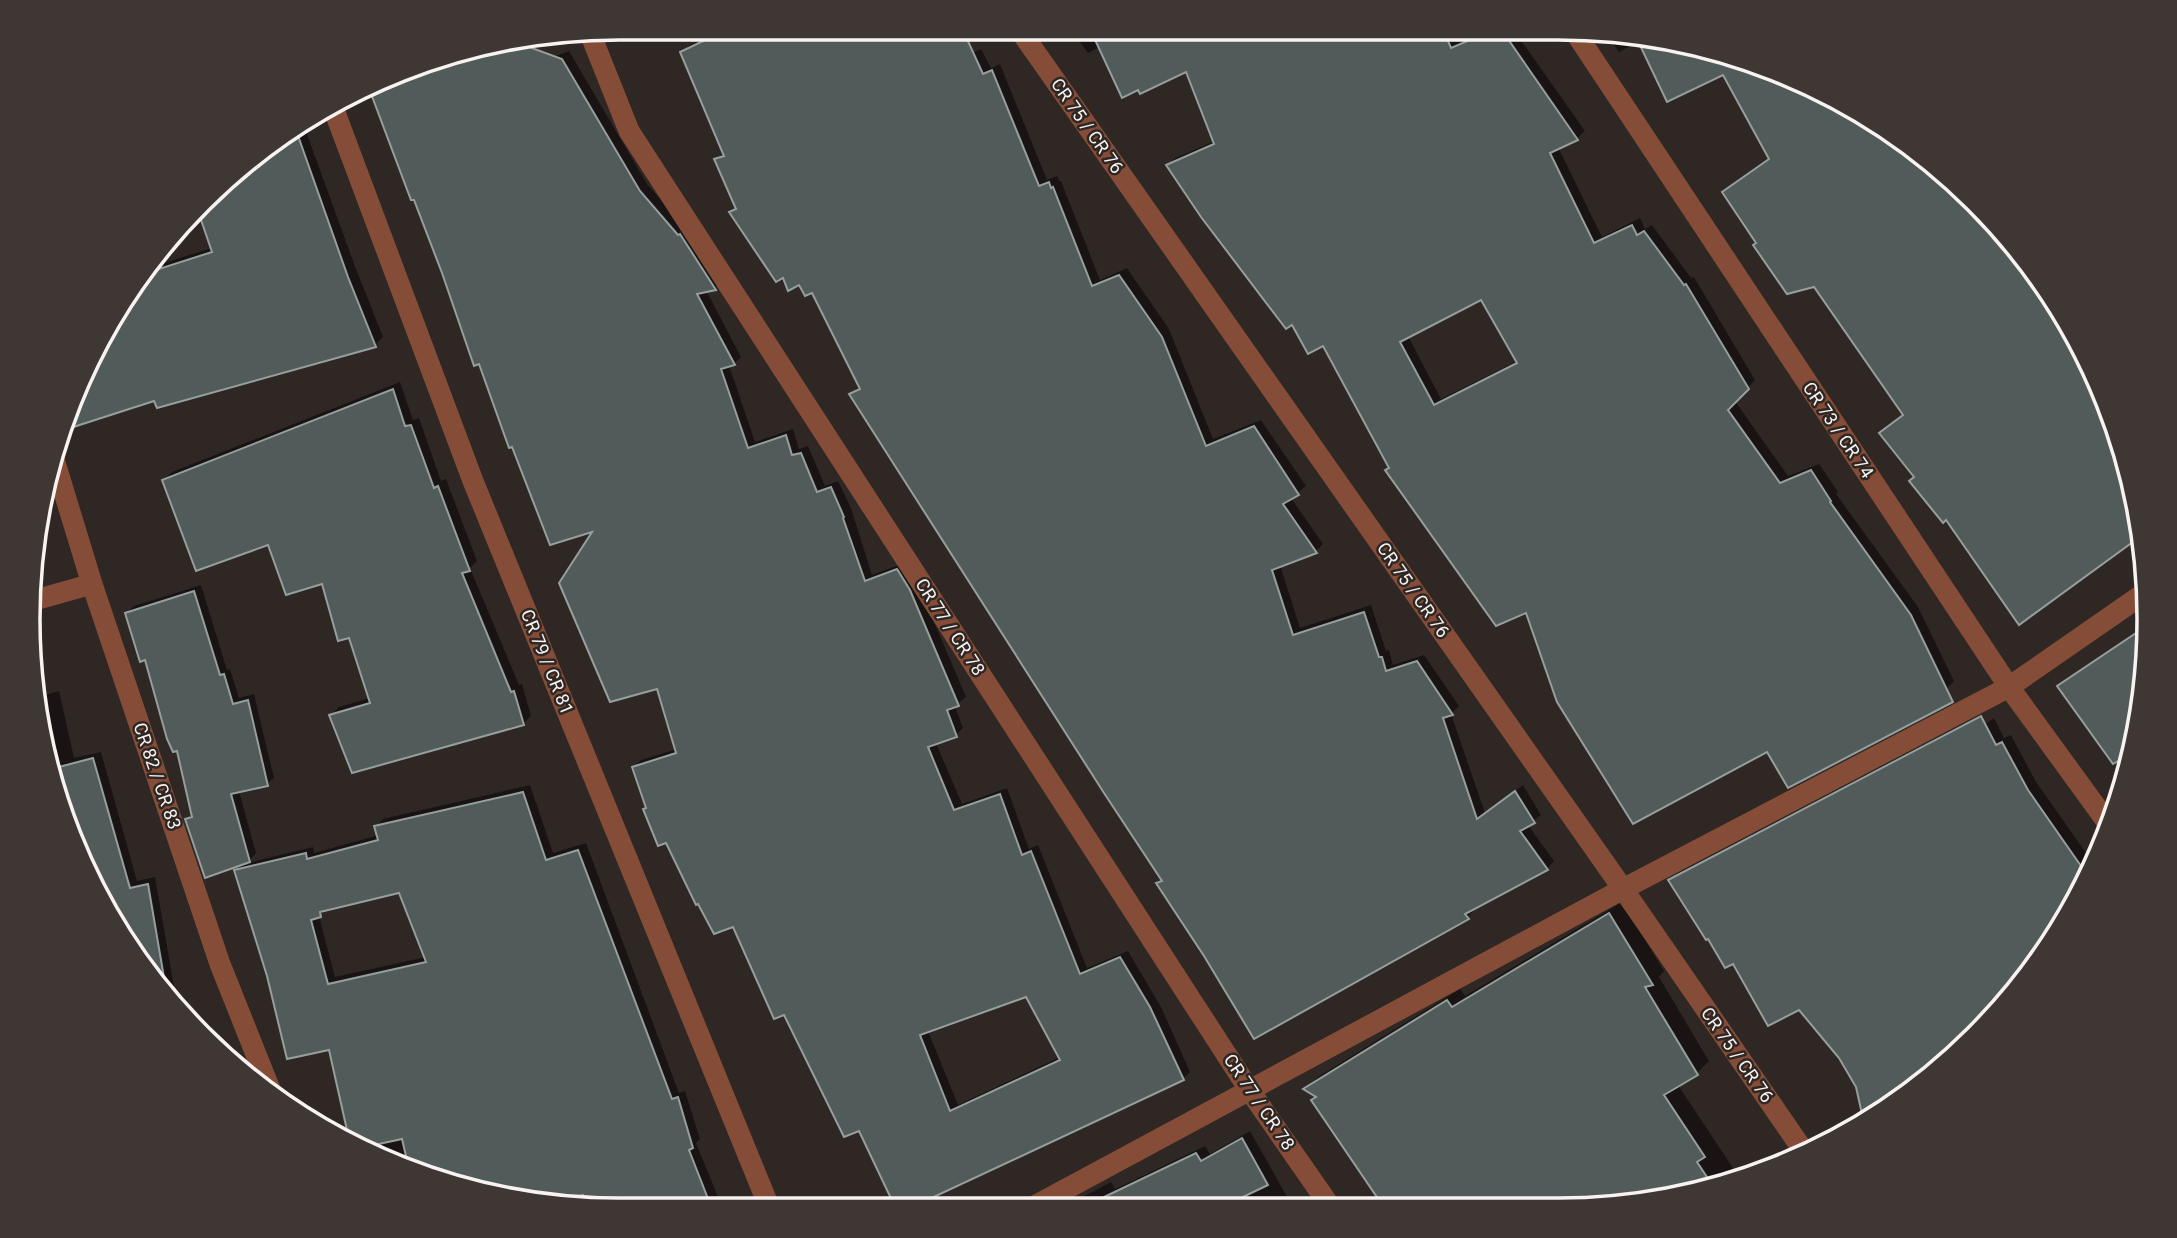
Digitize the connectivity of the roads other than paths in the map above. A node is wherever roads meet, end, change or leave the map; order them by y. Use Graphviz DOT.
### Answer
graph roads {
  1 [pos="1027,40"];
  2 [pos="593,41"];
  3 [pos="1581,41"];
  4 [pos="336,115"];
  5 [pos="59,475"];
  6 [pos="92,584"];
  7 [pos="41,598"];
  8 [pos="2136,599"];
  9 [pos="2009,687"];
  10 [pos="2102,815"];
  11 [pos="1623,888"];
  12 [pos="265,1076"];
  13 [pos="1250,1091"];
  14 [pos="1799,1145"];
  15 [pos="766,1198"];
  16 [pos="1050,1198"];
  17 [pos="1324,1198"];
  1 -- 11 [label="street, CR 75 / CR 76"];
  2 -- 13 [label="street, CR 77 / CR 78"];
  3 -- 9 [label="street, CR 73 / CR 74"];
  4 -- 15 [label="street, CR 79 / CR 81"];
  5 -- 6 [label="street, CR 82 / CR 83"];
  6 -- 7 [label="street"];
  6 -- 12 [label="street, CR 82 / CR 83"];
  8 -- 9 [label="street"];
  9 -- 10 [label="street, CR 73 / CR 74"];
  9 -- 11 [label="street"];
  11 -- 13 [label="street"];
  11 -- 14 [label="street, CR 75 / CR 76"];
  13 -- 16 [label="street"];
  13 -- 17 [label="street, CR 77 / CR 78"];
}
